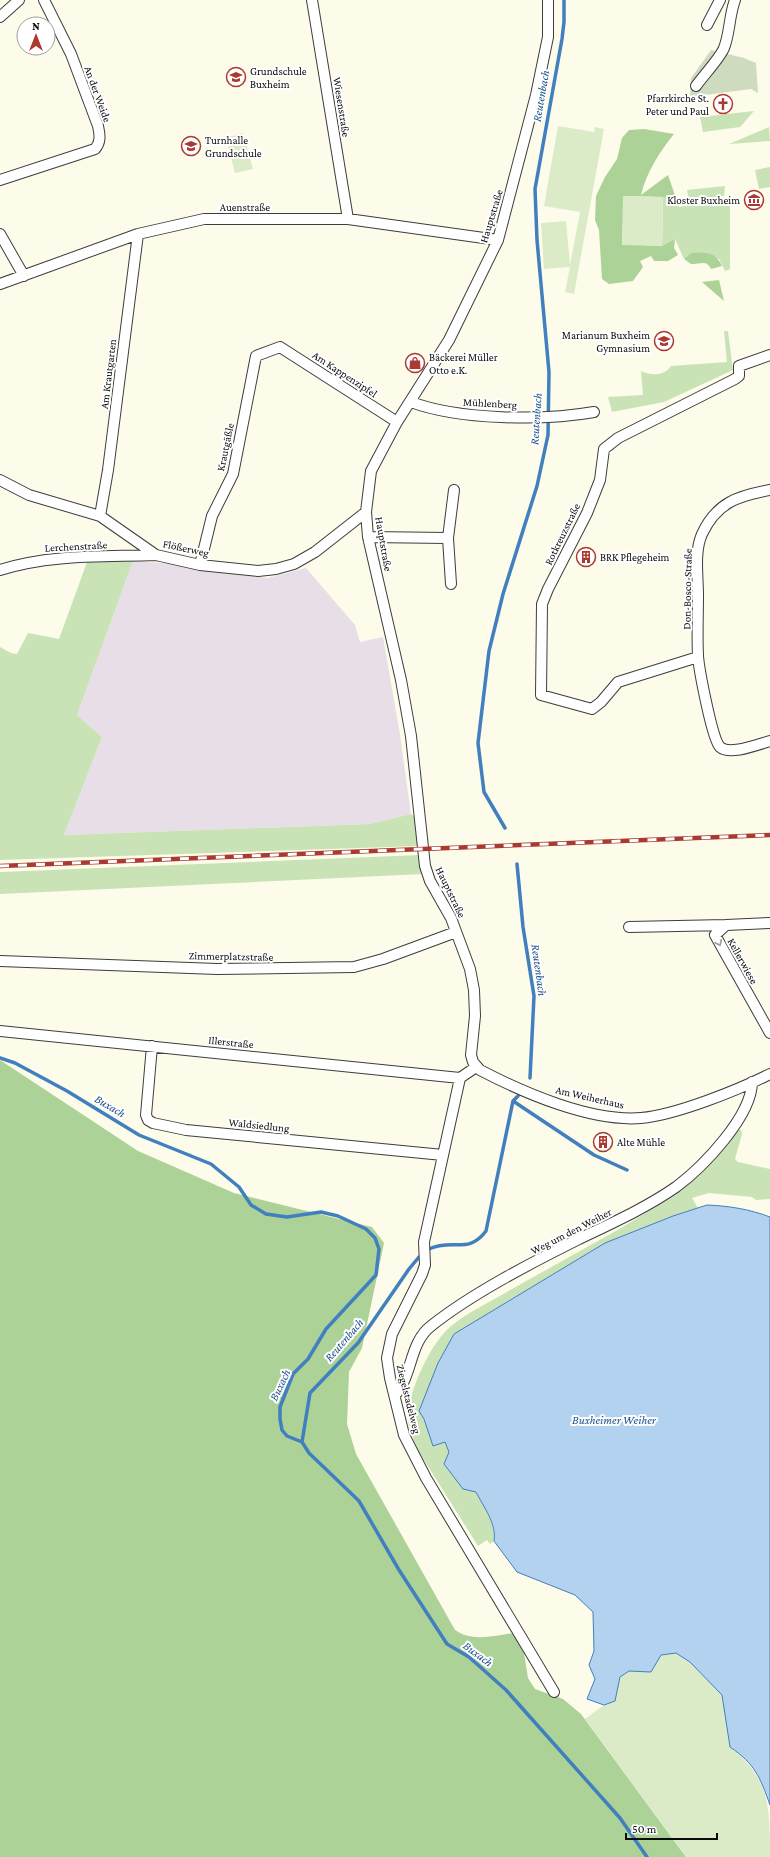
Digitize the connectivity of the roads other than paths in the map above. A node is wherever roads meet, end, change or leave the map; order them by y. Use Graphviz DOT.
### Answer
graph roads {
  1 [pos="19,0"];
  2 [pos="44,0"];
  3 [pos="312,0"];
  4 [pos="548,0"];
  5 [pos="720,0"];
  6 [pos="735,0"];
  7 [pos="0,17"];
  8 [pos="707,25"];
  9 [pos="696,86"];
  10 [pos="0,180"];
  11 [pos="348,219"];
  12 [pos="0,234"];
  13 [pos="138,234"];
  14 [pos="498,240"];
  15 [pos="24,276"];
  16 [pos="0,284"];
  17 [pos="280,347"];
  18 [pos="770,355"];
  19 [pos="411,402"];
  20 [pos="594,412"];
  21 [pos="397,422"];
  22 [pos="0,480"];
  23 [pos="454,490"];
  24 [pos="770,490"];
  25 [pos="366,512"];
  26 [pos="100,516"];
  27 [pos="368,537"];
  28 [pos="448,538"];
  29 [pos="156,554"];
  30 [pos="200,565"];
  31 [pos="0,570"];
  32 [pos="451,584"];
  33 [pos="698,657"];
  34 [pos="770,741"];
  35 [pos="770,923"];
  36 [pos="726,925"];
  37 [pos="629,926"];
  38 [pos="456,932"];
  39 [pos="0,961"];
  40 [pos="0,1031"];
  41 [pos="770,1033"];
  42 [pos="152,1046"];
  43 [pos="476,1067"];
  44 [pos="770,1074"];
  45 [pos="460,1078"];
  46 [pos="752,1082"];
  47 [pos="443,1155"];
  48 [pos="395,1395"];
  49 [pos="554,1692"];
  1 -- 7 [label="street"];
  2 -- 10 [label="street, An der Weide"];
  3 -- 11 [label="street, Wiesenstraße"];
  4 -- 14 [label="street, Hauptstraße"];
  5 -- 8 [label="street"];
  6 -- 9 [label="street"];
  11 -- 13 [label="street, Auenstraße"];
  11 -- 14 [label="street, Auenstraße"];
  12 -- 15 [label="street"];
  13 -- 15 [label="street, Auenstraße"];
  13 -- 26 [label="street, Am Krautgarten"];
  14 -- 19 [label="street, Hauptstraße"];
  15 -- 16 [label="street, Auenstraße"];
  17 -- 21 [label="street, Am Kappenzipfel"];
  17 -- 30 [label="street, Krautgäßle"];
  18 -- 33 [label="street, Rotkreuzstraße"];
  19 -- 20 [label="street, Mühlenberg"];
  19 -- 21 [label="street, Hauptstraße"];
  21 -- 25 [label="street, Hauptstraße"];
  22 -- 26 [label="street, Flößerweg"];
  23 -- 28 [label="street"];
  24 -- 33 [label="street, Don-Bosco-Straße"];
  25 -- 27 [label="street, Hauptstraße"];
  25 -- 30 [label="street, Flößerweg"];
  26 -- 29 [label="street, Flößerweg"];
  27 -- 28 [label="street"];
  27 -- 38 [label="street, Hauptstraße"];
  28 -- 32 [label="street"];
  29 -- 30 [label="street, Flößerweg"];
  29 -- 31 [label="street, Lerchenstraße"];
  33 -- 34 [label="street, Don-Bosco-Straße"];
  35 -- 36 [label="street, Kellerwiese"];
  36 -- 37 [label="street, Kellerwiese"];
  36 -- 41 [label="street, Kellerwiese, one-way"];
  38 -- 39 [label="street, Zimmerplatzstraße"];
  38 -- 43 [label="street, Hauptstraße"];
  40 -- 42 [label="street, Illerstraße"];
  42 -- 45 [label="street, Illerstraße"];
  42 -- 47 [label="street, Waldsiedlung"];
  43 -- 45 [label="street"];
  43 -- 46 [label="street, Am Weiherhaus"];
  44 -- 46 [label="street, Am Weiherhaus"];
  45 -- 47 [label="street, Ziegelstadelweg"];
  46 -- 48 [label="street, Weg um den Weiher"];
  47 -- 48 [label="street, Ziegelstadelweg"];
  48 -- 49 [label="street, Ziegelstadelweg"];
}
